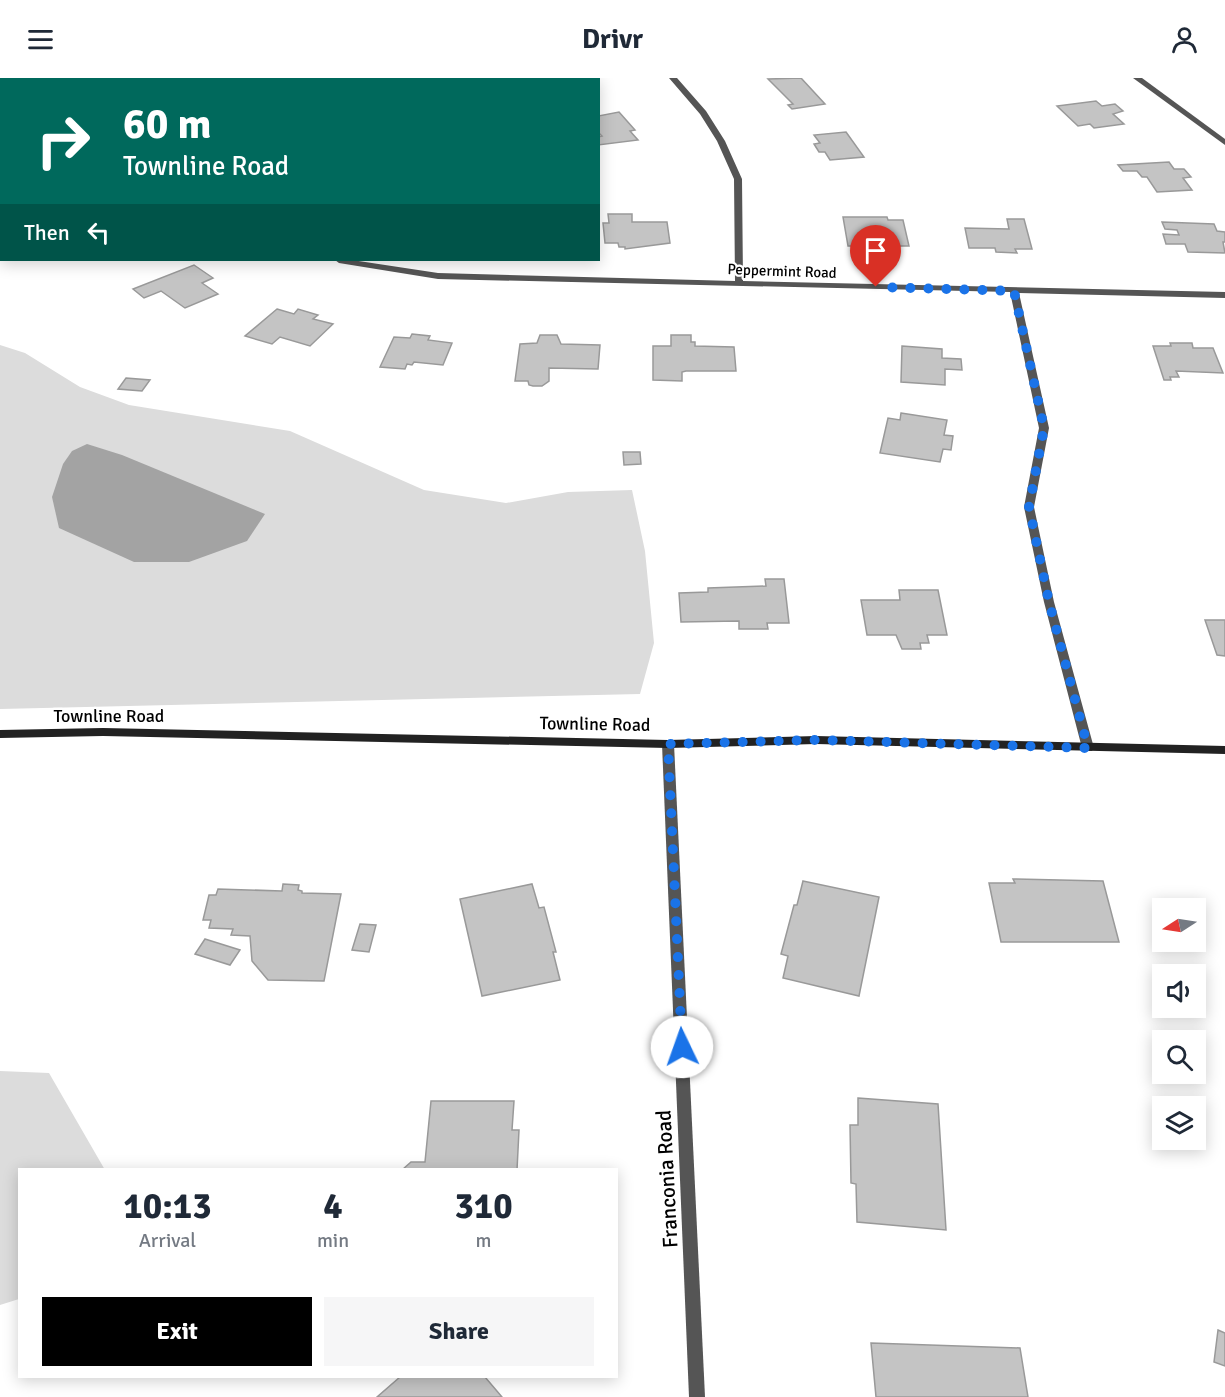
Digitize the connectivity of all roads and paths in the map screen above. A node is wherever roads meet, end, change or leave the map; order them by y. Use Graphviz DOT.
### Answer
graph roads {
  1 [pos="673,78"];
  2 [pos="1137,78"];
  3 [pos="1225,143"];
  4 [pos="345,261"];
  5 [pos="739,283"];
  6 [pos="1014,291"];
  7 [pos="1225,296"];
  8 [pos="0,734"];
  9 [pos="668,744"];
  10 [pos="1088,748"];
  11 [pos="1225,750"];
  12 [pos="697,1397"];
  1 -- 5 [label="street"];
  2 -- 3 [label="street"];
  4 -- 5 [label="street, Peppermint Road"];
  5 -- 6 [label="street, Peppermint Road"];
  6 -- 7 [label="street, Peppermint Road"];
  6 -- 10 [label="street"];
  8 -- 9 [label="main road, Townline Road"];
  9 -- 10 [label="main road, Townline Road"];
  9 -- 12 [label="street, Franconia Road"];
  10 -- 11 [label="main road, Townline Road"];
}
